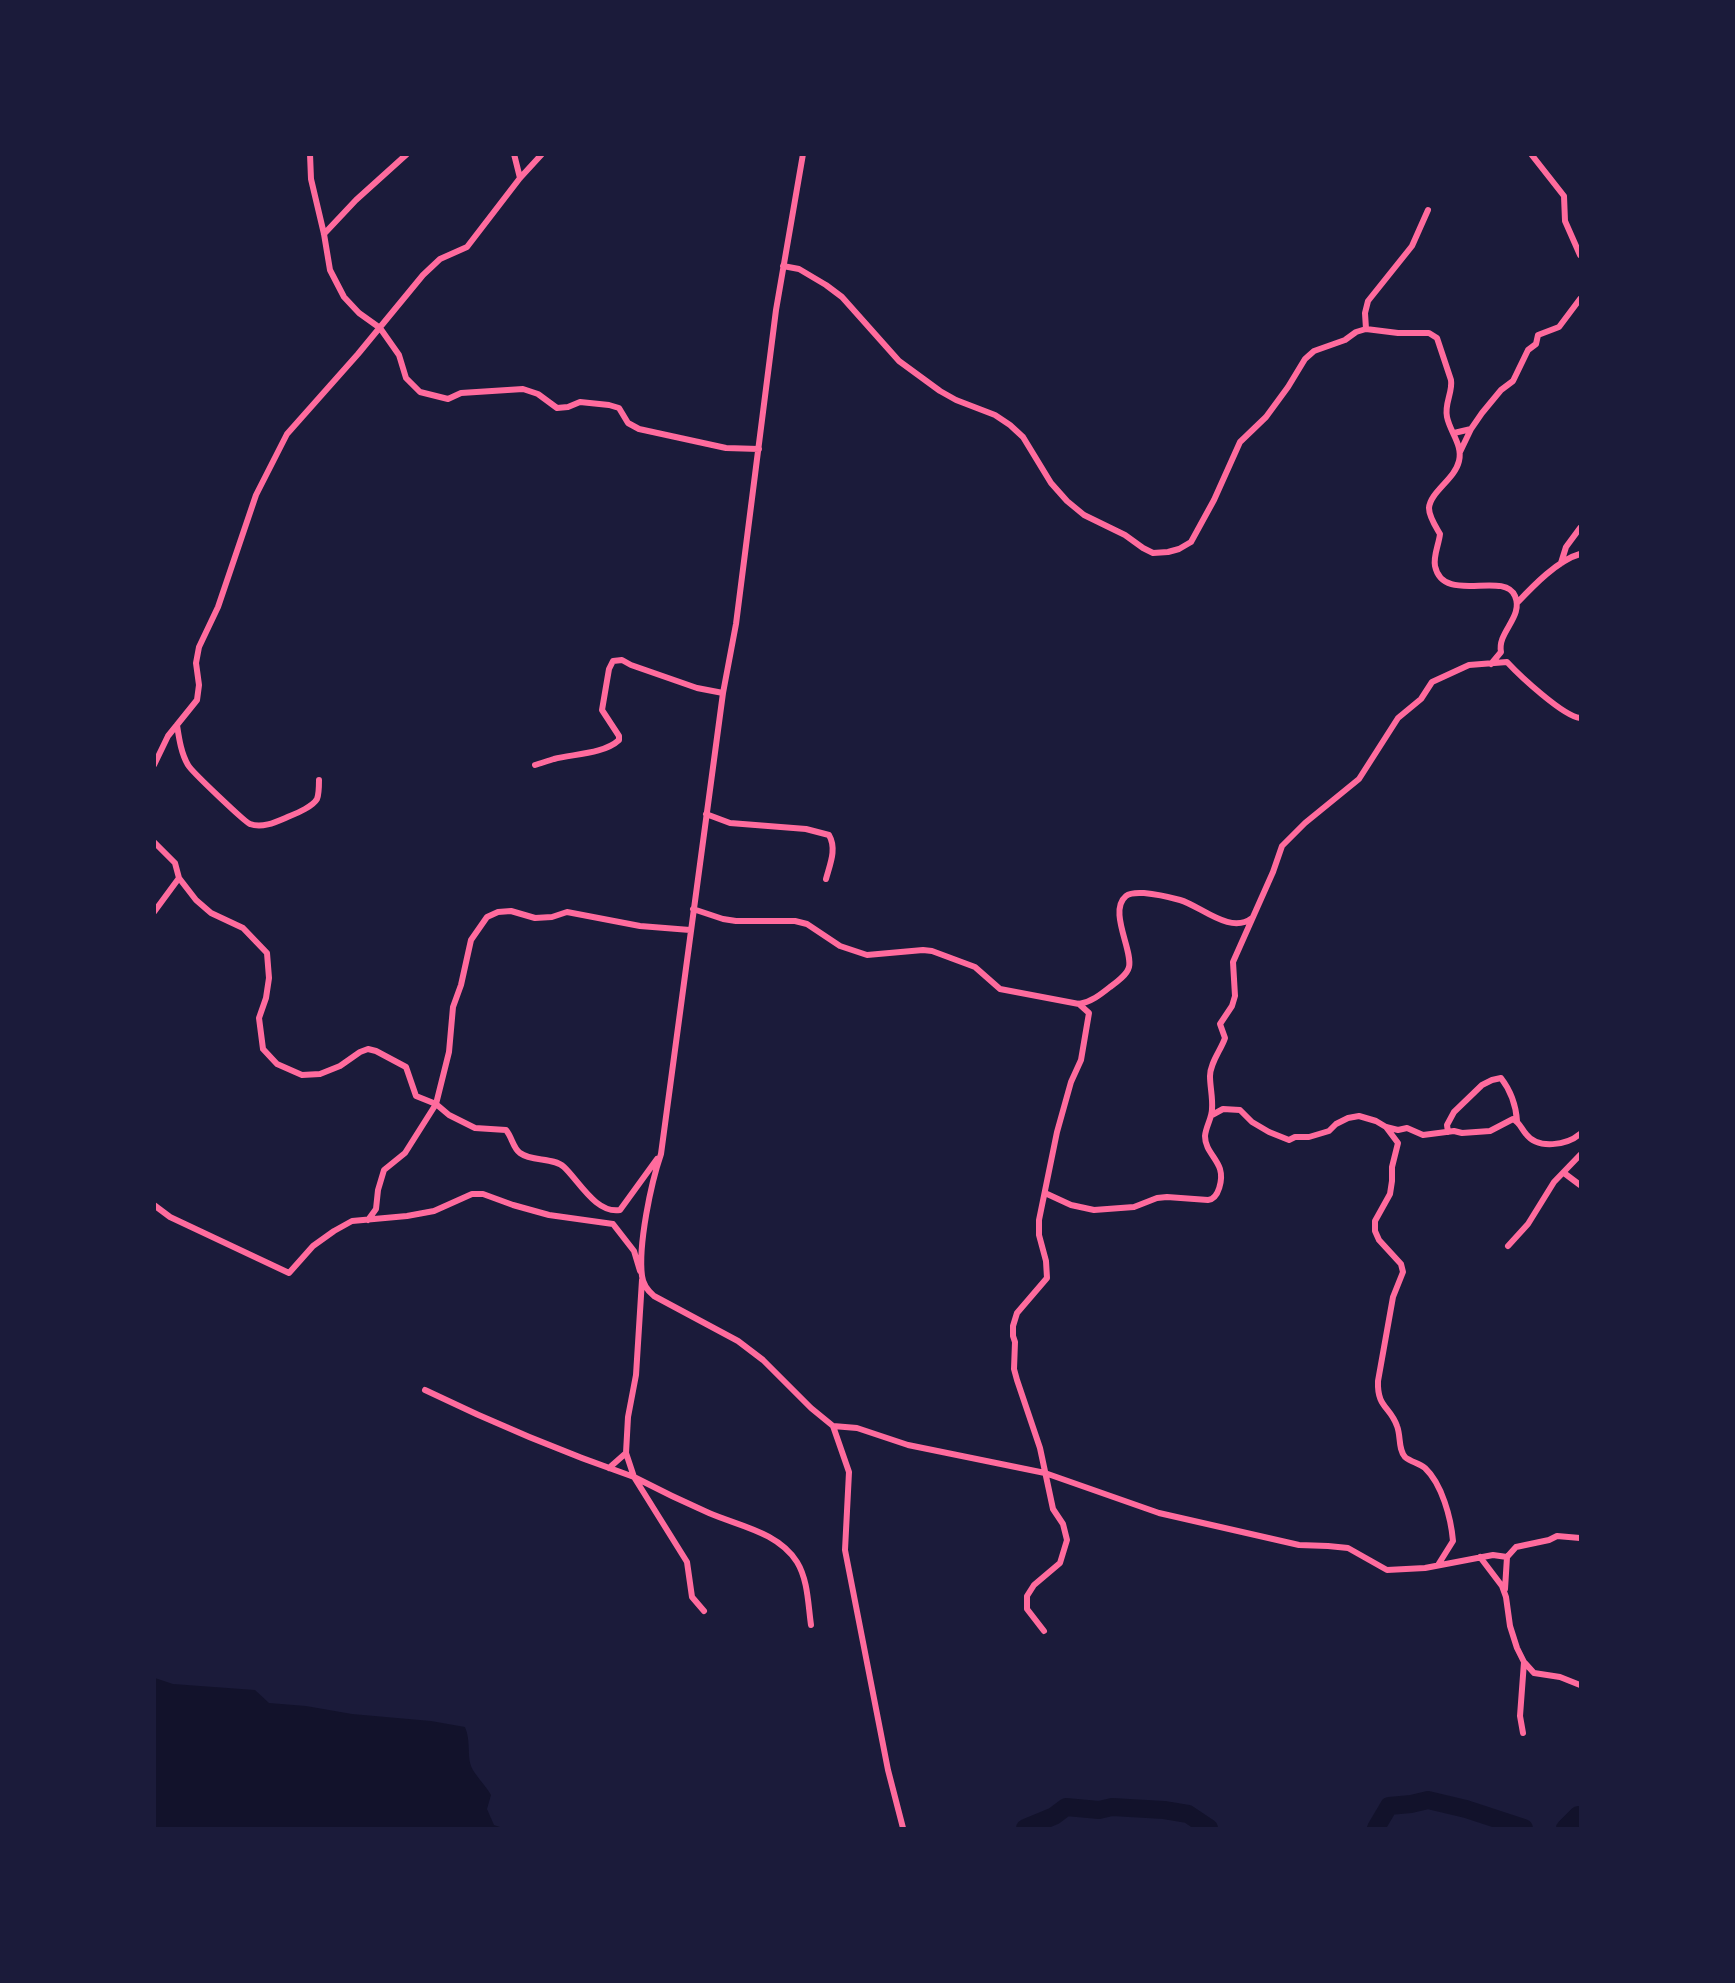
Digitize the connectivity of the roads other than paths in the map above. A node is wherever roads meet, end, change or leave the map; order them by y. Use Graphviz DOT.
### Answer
graph roads {
  1 [pos="310,154"];
  2 [pos="407,154"];
  3 [pos="514,154"];
  4 [pos="542,154"];
  5 [pos="803,154"];
  6 [pos="1531,154"];
  7 [pos="520,178"];
  8 [pos="1428,210"];
  9 [pos="324,234"];
  10 [pos="1581,255"];
  11 [pos="783,266"];
  12 [pos="1581,299"];
  13 [pos="380,328"];
  14 [pos="1366,329"];
  15 [pos="1471,429"];
  16 [pos="1454,434"];
  17 [pos="759,449"];
  18 [pos="1460,452"];
  19 [pos="1581,528"];
  20 [pos="1581,554"];
  21 [pos="1561,564"];
  22 [pos="1517,603"];
  23 [pos="1491,664"];
  24 [pos="723,693"];
  25 [pos="1581,718"];
  26 [pos="177,725"];
  27 [pos="154,765"];
  28 [pos="535,765"];
  29 [pos="320,780"];
  30 [pos="706,814"];
  31 [pos="154,842"];
  32 [pos="179,878"];
  33 [pos="826,879"];
  34 [pos="693,909"];
  35 [pos="154,912"];
  36 [pos="1253,918"];
  37 [pos="690,930"];
  38 [pos="1079,1004"];
  39 [pos="436,1104"];
  40 [pos="1211,1115"];
  41 [pos="1517,1121"];
  42 [pos="1386,1127"];
  43 [pos="1448,1132"];
  44 [pos="1581,1134"];
  45 [pos="661,1154"];
  46 [pos="1581,1155"];
  47 [pos="1564,1173"];
  48 [pos="1581,1185"];
  49 [pos="1045,1193"];
  50 [pos="154,1205"];
  51 [pos="368,1220"];
  52 [pos="1508,1246"];
  53 [pos="642,1276"];
  54 [pos="425,1390"];
  55 [pos="833,1426"];
  56 [pos="626,1453"];
  57 [pos="609,1468"];
  58 [pos="1045,1473"];
  59 [pos="634,1477"];
  60 [pos="1581,1538"];
  61 [pos="1480,1557"];
  62 [pos="1507,1557"];
  63 [pos="1438,1565"];
  64 [pos="1505,1593"];
  65 [pos="704,1611"];
  66 [pos="811,1625"];
  67 [pos="1044,1631"];
  68 [pos="1524,1662"];
  69 [pos="1581,1685"];
  70 [pos="1523,1733"];
  71 [pos="903,1828"];
  1 -- 9 [label="street"];
  2 -- 9 [label="street"];
  3 -- 7 [label="street"];
  4 -- 7 [label="street"];
  5 -- 11 [label="street"];
  6 -- 10 [label="street"];
  7 -- 13 [label="street"];
  8 -- 14 [label="street"];
  9 -- 13 [label="street"];
  11 -- 14 [label="street"];
  11 -- 17 [label="street"];
  12 -- 15 [label="street"];
  13 -- 17 [label="street"];
  13 -- 26 [label="street"];
  14 -- 16 [label="street"];
  15 -- 16 [label="street"];
  15 -- 18 [label="street"];
  16 -- 18 [label="street"];
  17 -- 24 [label="street"];
  18 -- 22 [label="street"];
  19 -- 21 [label="street"];
  20 -- 21 [label="street"];
  21 -- 22 [label="street"];
  22 -- 23 [label="street"];
  23 -- 25 [label="street"];
  23 -- 36 [label="street"];
  24 -- 28 [label="street"];
  24 -- 30 [label="street"];
  26 -- 27 [label="street"];
  26 -- 29 [label="street"];
  30 -- 33 [label="street"];
  30 -- 34 [label="street"];
  31 -- 32 [label="street"];
  32 -- 35 [label="street"];
  32 -- 39 [label="street"];
  34 -- 37 [label="street"];
  34 -- 38 [label="street"];
  36 -- 38 [label="street"];
  36 -- 40 [label="street"];
  37 -- 39 [label="street"];
  37 -- 45 [label="street"];
  38 -- 49 [label="street"];
  39 -- 45 [label="street"];
  39 -- 51 [label="street"];
  40 -- 42 [label="street"];
  40 -- 49 [label="street"];
  41 -- 43 [label="street"];
  41 -- 43 [label="street"];
  41 -- 44 [label="street"];
  42 -- 43 [label="street"];
  42 -- 63 [label="street"];
  45 -- 53 [label="street"];
  46 -- 47 [label="street"];
  47 -- 48 [label="street"];
  47 -- 52 [label="street"];
  49 -- 58 [label="street"];
  50 -- 51 [label="street"];
  51 -- 53 [label="street"];
  53 -- 55 [label="street"];
  53 -- 56 [label="street"];
  54 -- 57 [label="street"];
  55 -- 58 [label="street"];
  55 -- 71 [label="street"];
  56 -- 57 [label="street"];
  56 -- 59 [label="street"];
  57 -- 59 [label="street"];
  58 -- 63 [label="street"];
  58 -- 67 [label="street"];
  59 -- 65 [label="street"];
  59 -- 66 [label="street"];
  60 -- 62 [label="street"];
  61 -- 62 [label="street"];
  61 -- 63 [label="street"];
  61 -- 64 [label="street"];
  62 -- 64 [label="street"];
  64 -- 68 [label="street"];
  68 -- 69 [label="street"];
  68 -- 70 [label="street"];
}
